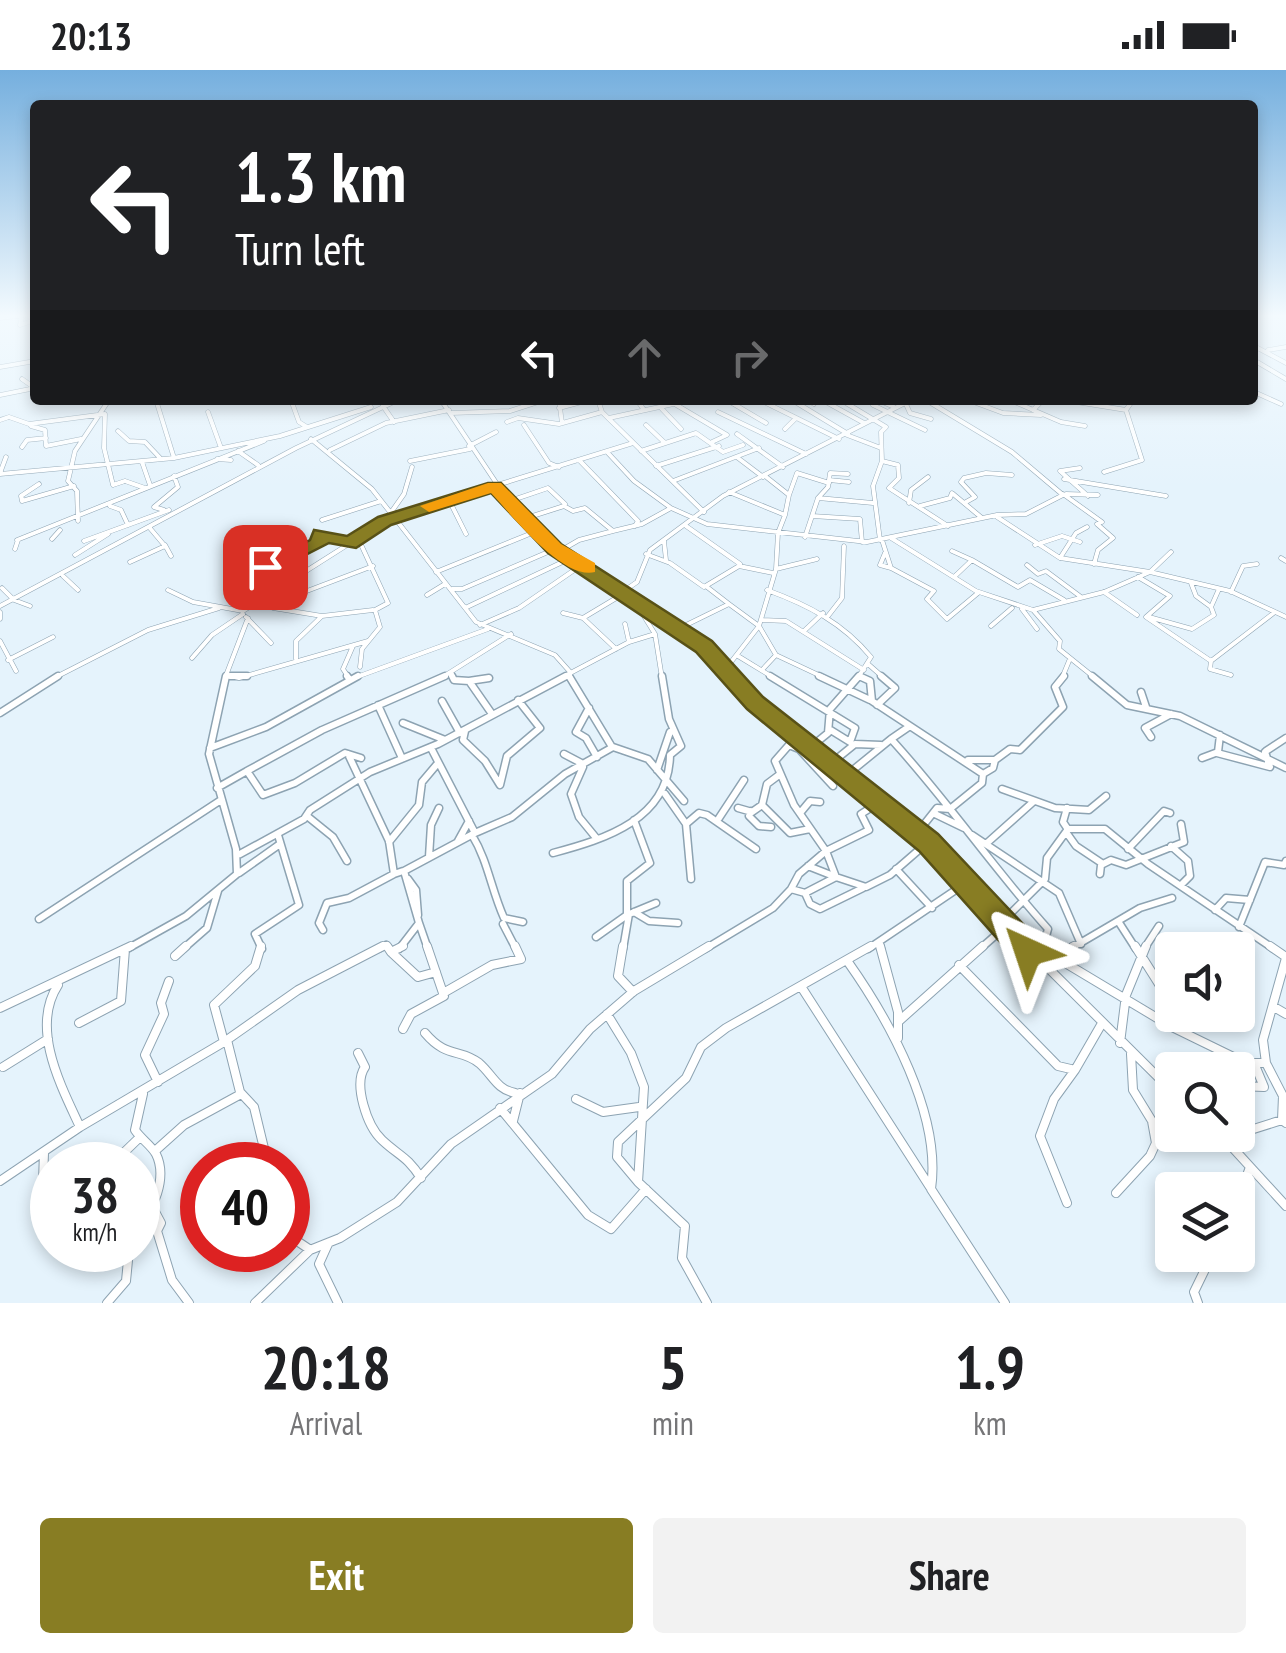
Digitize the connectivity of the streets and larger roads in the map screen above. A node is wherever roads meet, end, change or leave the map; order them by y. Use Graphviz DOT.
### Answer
graph roads {
  1 [pos="22,379"];
  2 [pos="30,384"];
  3 [pos="30,388"];
  4 [pos="1258,394"];
  5 [pos="0,395"];
  6 [pos="1281,404"];
  7 [pos="106,405"];
  8 [pos="158,405"];
  9 [pos="293,405"];
  10 [pos="379,405"];
  11 [pos="445,405"];
  12 [pos="513,405"];
  13 [pos="527,405"];
  14 [pos="570,405"];
  15 [pos="600,405"];
  16 [pos="640,405"];
  17 [pos="677,405"];
  18 [pos="737,405"];
  19 [pos="769,405"];
  20 [pos="800,405"];
  21 [pos="831,405"];
  22 [pos="848,405"];
  23 [pos="882,405"];
  24 [pos="899,405"];
  25 [pos="908,405"];
  26 [pos="934,405"];
  27 [pos="983,405"];
  28 [pos="1022,405"];
  29 [pos="1038,405"];
  30 [pos="1095,405"];
  31 [pos="1130,405"];
  32 [pos="382,406"];
  33 [pos="674,406"];
  34 [pos="559,408"];
  35 [pos="514,409"];
  36 [pos="891,409"];
  37 [pos="644,410"];
  38 [pos="659,410"];
  39 [pos="1033,410"];
  40 [pos="1126,410"];
  41 [pos="208,412"];
  42 [pos="450,412"];
  43 [pos="602,412"];
  44 [pos="718,412"];
  45 [pos="102,414"];
  46 [pos="1042,414"];
  47 [pos="644,416"];
  48 [pos="609,418"];
  49 [pos="874,418"];
  50 [pos="795,419"];
  51 [pos="932,419"];
  52 [pos="0,420"];
  53 [pos="394,422"];
  54 [pos="507,422"];
  55 [pos="562,423"];
  56 [pos="864,423"];
  57 [pos="28,424"];
  58 [pos="766,424"];
  59 [pos="524,425"];
  60 [pos="646,426"];
  61 [pos="1086,426"];
  62 [pos="307,427"];
  63 [pos="681,429"];
  64 [pos="785,429"];
  65 [pos="925,430"];
  66 [pos="118,431"];
  67 [pos="496,432"];
  68 [pos="738,434"];
  69 [pos="848,434"];
  70 [pos="280,436"];
  71 [pos="46,438"];
  72 [pos="82,439"];
  73 [pos="311,439"];
  74 [pos="839,439"];
  75 [pos="712,442"];
  76 [pos="632,443"];
  77 [pos="665,443"];
  78 [pos="742,445"];
  79 [pos="223,446"];
  80 [pos="718,446"];
  81 [pos="22,447"];
  82 [pos="470,448"];
  83 [pos="759,448"];
  84 [pos="881,448"];
  85 [pos="237,451"];
  86 [pos="328,451"];
  87 [pos="641,451"];
  88 [pos="608,453"];
  89 [pos="806,454"];
  90 [pos="6,457"];
  91 [pos="162,458"];
  92 [pos="174,458"];
  93 [pos="738,458"];
  94 [pos="214,459"];
  95 [pos="232,460"];
  96 [pos="580,461"];
  97 [pos="882,461"];
  98 [pos="142,462"];
  99 [pos="258,465"];
  100 [pos="656,466"];
  101 [pos="562,467"];
  102 [pos="783,467"];
  103 [pos="584,468"];
  104 [pos="1080,468"];
  105 [pos="69,469"];
  106 [pos="58,470"];
  107 [pos="110,472"];
  108 [pos="1104,472"];
  109 [pos="0,474"];
  110 [pos="848,474"];
  111 [pos="1012,475"];
  112 [pos="764,477"];
  113 [pos="928,477"];
  114 [pos="175,478"];
  115 [pos="1066,478"];
  116 [pos="46,479"];
  117 [pos="672,481"];
  118 [pos="829,482"];
  119 [pos="849,482"];
  120 [pos="39,484"];
  121 [pos="74,486"];
  122 [pos="494,486"];
  123 [pos="148,487"];
  124 [pos="171,492"];
  125 [pos="730,492"];
  126 [pos="125,493"];
  127 [pos="1063,494"];
  128 [pos="789,495"];
  129 [pos="1098,495"];
  130 [pos="132,496"];
  131 [pos="1088,496"];
  132 [pos="1166,496"];
  133 [pos="818,498"];
  134 [pos="106,499"];
  135 [pos="449,500"];
  136 [pos="381,501"];
  137 [pos="507,502"];
  138 [pos="966,502"];
  139 [pos="909,503"];
  140 [pos="182,504"];
  141 [pos="875,504"];
  142 [pos="564,506"];
  143 [pos="108,507"];
  144 [pos="917,507"];
  145 [pos="158,508"];
  146 [pos="671,508"];
  147 [pos="390,510"];
  148 [pos="167,511"];
  149 [pos="704,512"];
  150 [pos="785,515"];
  151 [pos="994,515"];
  152 [pos="155,516"];
  153 [pos="396,516"];
  154 [pos="812,516"];
  155 [pos="982,518"];
  156 [pos="522,519"];
  157 [pos="322,520"];
  158 [pos="694,520"];
  159 [pos="385,521"];
  160 [pos="78,522"];
  161 [pos="128,526"];
  162 [pos="149,526"];
  163 [pos="635,526"];
  164 [pos="686,526"];
  165 [pos="948,526"];
  166 [pos="1087,527"];
  167 [pos="536,530"];
  168 [pos="1078,531"];
  169 [pos="32,532"];
  170 [pos="110,532"];
  171 [pos="613,532"];
  172 [pos="778,533"];
  173 [pos="466,534"];
  174 [pos="49,535"];
  175 [pos="1062,536"];
  176 [pos="805,537"];
  177 [pos="358,538"];
  178 [pos="890,538"];
  179 [pos="664,540"];
  180 [pos="881,540"];
  181 [pos="1071,541"];
  182 [pos="862,542"];
  183 [pos="1080,542"];
  184 [pos="350,543"];
  185 [pos="165,544"];
  186 [pos="844,546"];
  187 [pos="1035,546"];
  188 [pos="91,548"];
  189 [pos="15,549"];
  190 [pos="557,550"];
  191 [pos="952,551"];
  192 [pos="1171,552"];
  193 [pos="646,554"];
  194 [pos="75,555"];
  195 [pos="171,556"];
  196 [pos="571,558"];
  197 [pos="1060,558"];
  198 [pos="817,559"];
  199 [pos="666,560"];
  200 [pos="972,560"];
  201 [pos="130,562"];
  202 [pos="583,564"];
  203 [pos="1026,564"];
  204 [pos="1257,564"];
  205 [pos="1093,565"];
  206 [pos="373,566"];
  207 [pos="748,569"];
  208 [pos="774,571"];
  209 [pos="436,572"];
  210 [pos="1150,572"];
  211 [pos="254,574"];
  212 [pos="64,576"];
  213 [pos="954,577"];
  214 [pos="1138,577"];
  215 [pos="238,582"];
  216 [pos="1191,583"];
  217 [pos="706,586"];
  218 [pos="2,588"];
  219 [pos="449,589"];
  220 [pos="1219,589"];
  221 [pos="78,590"];
  222 [pos="168,590"];
  223 [pos="767,590"];
  224 [pos="274,592"];
  225 [pos="1104,592"];
  226 [pos="1232,592"];
  227 [pos="622,593"];
  228 [pos="978,593"];
  229 [pos="299,594"];
  230 [pos="427,595"];
  231 [pos="1082,598"];
  232 [pos="14,600"];
  233 [pos="636,602"];
  234 [pos="1066,602"];
  235 [pos="728,604"];
  236 [pos="30,606"];
  237 [pos="222,608"];
  238 [pos="274,608"];
  239 [pos="465,608"];
  240 [pos="1018,608"];
  241 [pos="1210,608"];
  242 [pos="375,610"];
  243 [pos="1034,610"];
  244 [pos="0,612"];
  245 [pos="763,612"];
  246 [pos="1275,612"];
  247 [pos="563,613"];
  248 [pos="245,615"];
  249 [pos="826,615"];
  250 [pos="1137,615"];
  251 [pos="322,616"];
  252 [pos="1148,616"];
  253 [pos="1286,617"];
  254 [pos="584,618"];
  255 [pos="782,620"];
  256 [pos="760,623"];
  257 [pos="625,624"];
  258 [pos="480,625"];
  259 [pos="990,626"];
  260 [pos="680,628"];
  261 [pos="488,629"];
  262 [pos="1037,629"];
  263 [pos="804,631"];
  264 [pos="511,634"];
  265 [pos="654,634"];
  266 [pos="53,637"];
  267 [pos="0,641"];
  268 [pos="368,641"];
  269 [pos="629,642"];
  270 [pos="272,643"];
  271 [pos="355,646"];
  272 [pos="616,649"];
  273 [pos="776,655"];
  274 [pos="738,656"];
  275 [pos="192,658"];
  276 [pos="296,659"];
  277 [pos="8,660"];
  278 [pos="1069,661"];
  279 [pos="1210,661"];
  280 [pos="360,667"];
  281 [pos="864,670"];
  282 [pos="16,671"];
  283 [pos="724,671"];
  284 [pos="761,671"];
  285 [pos="451,672"];
  286 [pos="570,674"];
  287 [pos="227,675"];
  288 [pos="1231,675"];
  289 [pos="490,678"];
  290 [pos="350,680"];
  291 [pos="470,681"];
  292 [pos="850,690"];
  293 [pos="1140,692"];
  294 [pos="518,700"];
  295 [pos="442,702"];
  296 [pos="875,703"];
  297 [pos="378,705"];
  298 [pos="590,706"];
  299 [pos="1146,708"];
  300 [pos="0,713"];
  301 [pos="492,714"];
  302 [pos="830,714"];
  303 [pos="1171,714"];
  304 [pos="403,723"];
  305 [pos="910,726"];
  306 [pos="829,729"];
  307 [pos="463,732"];
  308 [pos="670,732"];
  309 [pos="1220,735"];
  310 [pos="1151,737"];
  311 [pos="1286,738"];
  312 [pos="891,739"];
  313 [pos="446,740"];
  314 [pos="850,743"];
  315 [pos="809,744"];
  316 [pos="882,745"];
  317 [pos="210,748"];
  318 [pos="430,748"];
  319 [pos="612,748"];
  320 [pos="799,749"];
  321 [pos="1216,753"];
  322 [pos="348,754"];
  323 [pos="564,754"];
  324 [pos="670,755"];
  325 [pos="1266,755"];
  326 [pos="402,757"];
  327 [pos="597,757"];
  328 [pos="361,758"];
  329 [pos="1202,758"];
  330 [pos="659,759"];
  331 [pos="648,760"];
  332 [pos="964,760"];
  333 [pos="995,760"];
  334 [pos="438,762"];
  335 [pos="833,762"];
  336 [pos="585,764"];
  337 [pos="1286,768"];
  338 [pos="657,770"];
  339 [pos="247,771"];
  340 [pos="848,774"];
  341 [pos="984,774"];
  342 [pos="362,776"];
  343 [pos="780,776"];
  344 [pos="744,780"];
  345 [pos="833,786"];
  346 [pos="217,788"];
  347 [pos="1002,789"];
  348 [pos="667,791"];
  349 [pos="1106,796"];
  350 [pos="221,800"];
  351 [pos="684,801"];
  352 [pos="820,802"];
  353 [pos="880,802"];
  354 [pos="1033,802"];
  355 [pos="762,806"];
  356 [pos="948,806"];
  357 [pos="1052,807"];
  358 [pos="439,808"];
  359 [pos="738,808"];
  360 [pos="1066,808"];
  361 [pos="751,811"];
  362 [pos="936,811"];
  363 [pos="800,813"];
  364 [pos="1170,813"];
  365 [pos="306,816"];
  366 [pos="716,818"];
  367 [pos="634,820"];
  368 [pos="469,822"];
  369 [pos="686,824"];
  370 [pos="1180,824"];
  371 [pos="771,827"];
  372 [pos="810,828"];
  373 [pos="1066,828"];
  374 [pos="966,829"];
  375 [pos="917,833"];
  376 [pos="474,834"];
  377 [pos="279,839"];
  378 [pos="597,839"];
  379 [pos="389,842"];
  380 [pos="457,842"];
  381 [pos="928,842"];
  382 [pos="986,844"];
  383 [pos="1172,846"];
  384 [pos="756,849"];
  385 [pos="1128,849"];
  386 [pos="826,851"];
  387 [pos="554,853"];
  388 [pos="240,854"];
  389 [pos="429,857"];
  390 [pos="1140,858"];
  391 [pos="347,861"];
  392 [pos="1286,861"];
  393 [pos="1103,864"];
  394 [pos="808,866"];
  395 [pos="896,870"];
  396 [pos="237,874"];
  397 [pos="394,874"];
  398 [pos="405,874"];
  399 [pos="1100,874"];
  400 [pos="836,877"];
  401 [pos="691,879"];
  402 [pos="1045,880"];
  403 [pos="966,883"];
  404 [pos="848,884"];
  405 [pos="1180,884"];
  406 [pos="866,887"];
  407 [pos="791,889"];
  408 [pos="218,890"];
  409 [pos="805,893"];
  410 [pos="846,898"];
  411 [pos="1172,898"];
  412 [pos="1250,900"];
  413 [pos="1025,901"];
  414 [pos="656,902"];
  415 [pos="932,908"];
  416 [pos="1215,910"];
  417 [pos="629,912"];
  418 [pos="39,918"];
  419 [pos="419,920"];
  420 [pos="1118,921"];
  421 [pos="522,922"];
  422 [pos="678,923"];
  423 [pos="503,924"];
  424 [pos="1003,924"];
  425 [pos="1159,926"];
  426 [pos="1239,927"];
  427 [pos="323,930"];
  428 [pos="596,937"];
  429 [pos="879,942"];
  430 [pos="1081,944"];
  431 [pos="1042,946"];
  432 [pos="125,949"];
  433 [pos="391,952"];
  434 [pos="1139,953"];
  435 [pos="175,956"];
  436 [pos="1058,956"];
  437 [pos="1286,958"];
  438 [pos="848,962"];
  439 [pos="1041,965"];
  440 [pos="958,966"];
  441 [pos="436,972"];
  442 [pos="1155,978"];
  443 [pos="169,981"];
  444 [pos="60,982"];
  445 [pos="802,988"];
  446 [pos="444,992"];
  447 [pos="633,992"];
  448 [pos="1122,996"];
  449 [pos="1274,1007"];
  450 [pos="0,1008"];
  451 [pos="607,1014"];
  452 [pos="1286,1014"];
  453 [pos="900,1021"];
  454 [pos="80,1022"];
  455 [pos="1101,1026"];
  456 [pos="402,1029"];
  457 [pos="424,1033"];
  458 [pos="48,1039"];
  459 [pos="898,1040"];
  460 [pos="226,1041"];
  461 [pos="1120,1044"];
  462 [pos="358,1052"];
  463 [pos="1131,1054"];
  464 [pos="1266,1062"];
  465 [pos="3,1067"];
  466 [pos="1256,1068"];
  467 [pos="1075,1070"];
  468 [pos="1155,1075"];
  469 [pos="158,1082"];
  470 [pos="1255,1087"];
  471 [pos="144,1091"];
  472 [pos="519,1093"];
  473 [pos="241,1094"];
  474 [pos="1285,1097"];
  475 [pos="576,1099"];
  476 [pos="640,1107"];
  477 [pos="500,1108"];
  478 [pos="639,1120"];
  479 [pos="1284,1122"];
  480 [pos="513,1124"];
  481 [pos="80,1127"];
  482 [pos="1255,1129"];
  483 [pos="139,1138"];
  484 [pos="59,1142"];
  485 [pos="135,1142"];
  486 [pos="144,1142"];
  487 [pos="263,1142"];
  488 [pos="160,1144"];
  489 [pos="1236,1152"];
  490 [pos="30,1162"];
  491 [pos="1250,1167"];
  492 [pos="1248,1172"];
  493 [pos="421,1178"];
  494 [pos="0,1182"];
  495 [pos="642,1186"];
  496 [pos="931,1188"];
  497 [pos="1116,1193"];
  498 [pos="1067,1202"];
  499 [pos="1286,1206"];
  500 [pos="160,1240"];
  501 [pos="330,1242"];
  502 [pos="310,1250"];
  503 [pos="127,1272"];
  504 [pos="288,1272"];
  505 [pos="1204,1272"];
  506 [pos="107,1303"];
  507 [pos="188,1303"];
  508 [pos="256,1303"];
  509 [pos="338,1303"];
  510 [pos="708,1303"];
  511 [pos="1005,1303"];
  512 [pos="1198,1303"];
  1 -- 2 [label="street"];
  3 -- 5 [label="street"];
  4 -- 6 [label="street"];
  7 -- 45 [label="street"];
  8 -- 92 [label="street"];
  9 -- 62 [label="street"];
  10 -- 62 [label="street"];
  11 -- 42 [label="street"];
  12 -- 35 [label="street"];
  13 -- 35 [label="street"];
  14 -- 34 [label="street"];
  15 -- 43 [label="street"];
  16 -- 37 [label="street"];
  17 -- 33 [label="street"];
  18 -- 58 [label="street"];
  19 -- 50 [label="street"];
  20 -- 69 [label="street"];
  21 -- 56 [label="street"];
  22 -- 49 [label="street"];
  23 -- 36 [label="street"];
  24 -- 36 [label="street"];
  25 -- 51 [label="street"];
  26 -- 127 [label="street"];
  27 -- 46 [label="street"];
  28 -- 39 [label="street"];
  29 -- 39 [label="street"];
  30 -- 40 [label="street"];
  31 -- 40 [label="street"];
  32 -- 53 [label="street"];
  32 -- 73 [label="street"];
  33 -- 38 [label="street"];
  33 -- 75 [label="street"];
  34 -- 55 [label="street"];
  35 -- 42 [label="street"];
  36 -- 49 [label="street"];
  36 -- 65 [label="street"];
  37 -- 38 [label="street"];
  37 -- 48 [label="street"];
  38 -- 47 [label="street"];
  38 -- 63 [label="street"];
  39 -- 46 [label="street"];
  40 -- 108 [label="street"];
  41 -- 79 [label="street"];
  42 -- 53 [label="street"];
  42 -- 82 [label="street"];
  43 -- 48 [label="street"];
  43 -- 55 [label="street"];
  44 -- 89 [label="street"];
  45 -- 57 [label="street"];
  45 -- 72 [label="street"];
  45 -- 107 [label="street"];
  46 -- 61 [label="street"];
  48 -- 76 [label="street"];
  49 -- 56 [label="street"];
  49 -- 84 [label="street"];
  50 -- 64 [label="street"];
  50 -- 74 [label="street"];
  52 -- 57 [label="street"];
  53 -- 86 [label="street"];
  54 -- 55 [label="street"];
  56 -- 69 [label="street"];
  57 -- 71 [label="street"];
  59 -- 101 [label="street"];
  60 -- 77 [label="street"];
  62 -- 70 [label="street"];
  66 -- 91 [label="street"];
  67 -- 82 [label="street"];
  68 -- 83 [label="street"];
  69 -- 74 [label="street"];
  69 -- 84 [label="street"];
  70 -- 79 [label="street"];
  70 -- 85 [label="street"];
  71 -- 72 [label="street"];
  71 -- 81 [label="street"];
  72 -- 105 [label="street"];
  73 -- 86 [label="street"];
  73 -- 99 [label="street"];
  74 -- 89 [label="street"];
  75 -- 77 [label="street"];
  75 -- 80 [label="street"];
  76 -- 87 [label="street"];
  76 -- 88 [label="street"];
  77 -- 87 [label="street"];
  78 -- 80 [label="street"];
  79 -- 85 [label="street"];
  79 -- 92 [label="street"];
  80 -- 100 [label="street"];
  82 -- 122 [label="street"];
  82 -- 147 [label="street"];
  83 -- 93 [label="street"];
  83 -- 102 [label="street"];
  84 -- 97 [label="street"];
  85 -- 94 [label="street"];
  85 -- 99 [label="street"];
  86 -- 136 [label="street"];
  87 -- 100 [label="street"];
  88 -- 96 [label="street"];
  88 -- 146 [label="street"];
  89 -- 102 [label="street"];
  90 -- 109 [label="street"];
  91 -- 92 [label="street"];
  91 -- 98 [label="street"];
  93 -- 112 [label="street"];
  93 -- 117 [label="street"];
  94 -- 95 [label="street"];
  94 -- 114 [label="street"];
  96 -- 101 [label="street"];
  96 -- 103 [label="street"];
  97 -- 139 [label="street"];
  97 -- 141 [label="street"];
  98 -- 107 [label="street"];
  98 -- 123 [label="street"];
  99 -- 140 [label="street"];
  100 -- 117 [label="street"];
  101 -- 103 [label="street"];
  101 -- 122 [label="street"];
  102 -- 112 [label="street"];
  103 -- 163 [label="street"];
  104 -- 115 [label="street"];
  105 -- 106 [label="street"];
  105 -- 107 [label="street"];
  105 -- 121 [label="street"];
  106 -- 109 [label="street"];
  106 -- 116 [label="street"];
  107 -- 123 [label="street"];
  110 -- 118 [label="street"];
  111 -- 138 [label="street"];
  112 -- 125 [label="street"];
  112 -- 128 [label="street"];
  113 -- 139 [label="street"];
  114 -- 123 [label="street"];
  114 -- 124 [label="street"];
  115 -- 131 [label="street"];
  115 -- 132 [label="street"];
  117 -- 149 [label="street"];
  118 -- 119 [label="street"];
  118 -- 128 [label="street"];
  118 -- 133 [label="street"];
  120 -- 121 [label="street"];
  121 -- 160 [label="street"];
  122 -- 135 [label="street"];
  122 -- 137 [label="street"];
  123 -- 130 [label="street"];
  124 -- 140 [label="street"];
  124 -- 145 [label="street"];
  125 -- 149 [label="street"];
  125 -- 150 [label="street"];
  126 -- 130 [label="street"];
  127 -- 131 [label="street"];
  127 -- 151 [label="street"];
  127 -- 205 [label="street"];
  128 -- 150 [label="street"];
  129 -- 131 [label="street"];
  130 -- 143 [label="street"];
  133 -- 141 [label="street"];
  133 -- 154 [label="street"];
  134 -- 143 [label="street"];
  135 -- 153 [label="street"];
  135 -- 173 [label="street"];
  136 -- 147 [label="street"];
  136 -- 157 [label="street"];
  137 -- 142 [label="street"];
  137 -- 156 [label="street"];
  138 -- 144 [label="street"];
  138 -- 155 [label="street"];
  139 -- 144 [label="street"];
  140 -- 148 [label="street"];
  140 -- 162 [label="street"];
  141 -- 180 [label="street"];
  142 -- 156 [label="street"];
  142 -- 171 [label="street"];
  143 -- 160 [label="street"];
  143 -- 161 [label="street"];
  144 -- 165 [label="street"];
  145 -- 148 [label="street"];
  145 -- 152 [label="street"];
  146 -- 158 [label="street"];
  146 -- 163 [label="street"];
  147 -- 153 [label="street"];
  147 -- 159 [label="street"];
  148 -- 152 [label="street"];
  149 -- 158 [label="street"];
  150 -- 172 [label="street"];
  151 -- 155 [label="street"];
  151 -- 187 [label="street"];
  152 -- 161 [label="street"];
  153 -- 159 [label="street"];
  153 -- 209 [label="street"];
  154 -- 176 [label="street"];
  154 -- 182 [label="street"];
  155 -- 165 [label="street"];
  156 -- 167 [label="street"];
  158 -- 164 [label="street"];
  158 -- 172 [label="street"];
  159 -- 177 [label="street"];
  160 -- 174 [label="street"];
  161 -- 170 [label="street"];
  162 -- 185 [label="street"];
  162 -- 212 [label="street"];
  163 -- 171 [label="street"];
  164 -- 179 [label="street"];
  164 -- 207 [label="street"];
  165 -- 178 [label="street"];
  166 -- 168 [label="street"];
  167 -- 190 [label="street"];
  167 -- 209 [label="street"];
  168 -- 175 [label="street"];
  168 -- 181 [label="street"];
  169 -- 174 [label="street"];
  170 -- 188 [label="street"];
  170 -- 188 [label="street"];
  171 -- 190 [label="street"];
  172 -- 176 [label="street"];
  172 -- 208 [label="street"];
  174 -- 189 [label="street"];
  175 -- 181 [label="street"];
  175 -- 187 [label="street"];
  176 -- 182 [label="street"];
  177 -- 184 [label="street"];
  177 -- 206 [label="street"];
  178 -- 180 [label="street"];
  178 -- 213 [label="street"];
  179 -- 193 [label="street"];
  179 -- 199 [label="street"];
  180 -- 182 [label="street"];
  180 -- 228 [label="street"];
  181 -- 183 [label="street"];
  181 -- 197 [label="street"];
  184 -- 211 [label="street"];
  184 -- 224 [label="street"];
  185 -- 195 [label="street"];
  185 -- 201 [label="street"];
  186 -- 249 [label="street"];
  187 -- 197 [label="street"];
  188 -- 194 [label="street"];
  190 -- 196 [label="street"];
  190 -- 219 [label="street"];
  191 -- 200 [label="street"];
  192 -- 210 [label="street"];
  193 -- 199 [label="street"];
  193 -- 227 [label="street"];
  196 -- 202 [label="street"];
  196 -- 239 [label="street"];
  197 -- 205 [label="street"];
  198 -- 208 [label="street"];
  199 -- 217 [label="street"];
  200 -- 213 [label="street"];
  200 -- 234 [label="street"];
  202 -- 227 [label="street"];
  202 -- 258 [label="street"];
  203 -- 231 [label="street"];
  204 -- 226 [label="street"];
  205 -- 210 [label="street"];
  206 -- 229 [label="street"];
  206 -- 242 [label="street"];
  207 -- 208 [label="street"];
  207 -- 217 [label="street"];
  208 -- 223 [label="street"];
  209 -- 219 [label="street"];
  210 -- 214 [label="street"];
  210 -- 216 [label="street"];
  211 -- 215 [label="street"];
  211 -- 224 [label="street"];
  212 -- 221 [label="street"];
  212 -- 232 [label="street"];
  213 -- 228 [label="street"];
  214 -- 225 [label="street"];
  214 -- 252 [label="street"];
  216 -- 220 [label="street"];
  216 -- 241 [label="street"];
  217 -- 235 [label="street"];
  218 -- 232 [label="street"];
  219 -- 230 [label="street"];
  219 -- 239 [label="street"];
  220 -- 226 [label="street"];
  220 -- 241 [label="street"];
  222 -- 237 [label="street"];
  223 -- 245 [label="street"];
  223 -- 249 [label="street"];
  224 -- 248 [label="street"];
  225 -- 231 [label="street"];
  225 -- 250 [label="street"];
  226 -- 246 [label="street"];
  227 -- 233 [label="street"];
  227 -- 254 [label="street"];
  228 -- 240 [label="street"];
  231 -- 234 [label="street"];
  232 -- 236 [label="street"];
  232 -- 244 [label="street"];
  233 -- 260 [label="street"];
  233 -- 265 [label="street"];
  234 -- 243 [label="street"];
  235 -- 256 [label="street"];
  235 -- 260 [label="street"];
  237 -- 248 [label="street"];
  237 -- 300 [label="street"];
  238 -- 251 [label="street"];
  239 -- 258 [label="street"];
  240 -- 243 [label="street"];
  240 -- 259 [label="street"];
  240 -- 262 [label="street"];
  241 -- 252 [label="street"];
  242 -- 251 [label="street"];
  242 -- 268 [label="street"];
  243 -- 278 [label="street"];
  245 -- 255 [label="street"];
  245 -- 256 [label="street"];
  246 -- 253 [label="street"];
  246 -- 279 [label="street"];
  247 -- 254 [label="street"];
  248 -- 270 [label="street"];
  248 -- 275 [label="street"];
  248 -- 287 [label="street"];
  249 -- 263 [label="street"];
  249 -- 281 [label="street"];
  251 -- 276 [label="street"];
  252 -- 279 [label="street"];
  254 -- 272 [label="street"];
  255 -- 256 [label="street"];
  255 -- 263 [label="street"];
  256 -- 273 [label="street"];
  256 -- 274 [label="street"];
  257 -- 269 [label="street"];
  258 -- 261 [label="street"];
  260 -- 283 [label="street"];
  261 -- 264 [label="street"];
  261 -- 290 [label="street"];
  263 -- 281 [label="street"];
  264 -- 285 [label="street"];
  264 -- 286 [label="street"];
  265 -- 269 [label="street"];
  265 -- 308 [label="street"];
  266 -- 277 [label="street"];
  267 -- 277 [label="street"];
  268 -- 271 [label="street"];
  268 -- 271 [label="street"];
  269 -- 272 [label="street"];
  271 -- 276 [label="street"];
  271 -- 280 [label="street"];
  271 -- 290 [label="street"];
  272 -- 286 [label="street"];
  273 -- 284 [label="street"];
  273 -- 292 [label="street"];
  274 -- 283 [label="street"];
  274 -- 284 [label="street"];
  276 -- 287 [label="street"];
  277 -- 282 [label="street"];
  278 -- 299 [label="street"];
  278 -- 333 [label="street"];
  279 -- 288 [label="street"];
  281 -- 292 [label="street"];
  281 -- 296 [label="street"];
  281 -- 296 [label="street"];
  283 -- 315 [label="street"];
  284 -- 302 [label="street"];
  285 -- 291 [label="street"];
  285 -- 297 [label="street"];
  286 -- 294 [label="street"];
  286 -- 298 [label="street"];
  287 -- 317 [label="street"];
  289 -- 291 [label="street"];
  290 -- 317 [label="street"];
  291 -- 301 [label="street"];
  292 -- 296 [label="street"];
  292 -- 302 [label="street"];
  293 -- 299 [label="street"];
  294 -- 301 [label="street"];
  294 -- 307 [label="street"];
  295 -- 307 [label="street"];
  296 -- 305 [label="street"];
  297 -- 326 [label="street"];
  297 -- 339 [label="street"];
  298 -- 319 [label="street"];
  298 -- 327 [label="street"];
  299 -- 303 [label="street"];
  301 -- 307 [label="street"];
  302 -- 306 [label="street"];
  302 -- 314 [label="street"];
  303 -- 309 [label="street"];
  303 -- 310 [label="street"];
  304 -- 313 [label="street"];
  305 -- 312 [label="street"];
  305 -- 332 [label="street"];
  306 -- 314 [label="street"];
  306 -- 315 [label="street"];
  307 -- 313 [label="street"];
  308 -- 324 [label="street"];
  308 -- 330 [label="street"];
  309 -- 321 [label="street"];
  309 -- 325 [label="street"];
  311 -- 325 [label="street"];
  312 -- 316 [label="street"];
  312 -- 356 [label="street"];
  313 -- 318 [label="street"];
  314 -- 316 [label="street"];
  314 -- 335 [label="street"];
  315 -- 320 [label="street"];
  315 -- 335 [label="street"];
  316 -- 340 [label="street"];
  317 -- 346 [label="street"];
  318 -- 326 [label="street"];
  318 -- 334 [label="street"];
  319 -- 327 [label="street"];
  319 -- 331 [label="street"];
  320 -- 343 [label="street"];
  320 -- 345 [label="street"];
  321 -- 325 [label="street"];
  321 -- 329 [label="street"];
  322 -- 328 [label="street"];
  322 -- 339 [label="street"];
  322 -- 342 [label="street"];
  323 -- 336 [label="street"];
  324 -- 330 [label="street"];
  324 -- 348 [label="street"];
  325 -- 337 [label="street"];
  326 -- 342 [label="street"];
  327 -- 336 [label="street"];
  330 -- 331 [label="street"];
  330 -- 338 [label="street"];
  331 -- 338 [label="street"];
  332 -- 333 [label="street"];
  332 -- 341 [label="street"];
  333 -- 341 [label="street"];
  334 -- 368 [label="street"];
  334 -- 379 [label="street"];
  335 -- 340 [label="street"];
  336 -- 376 [label="street"];
  336 -- 378 [label="street"];
  338 -- 348 [label="street"];
  339 -- 346 [label="street"];
  340 -- 353 [label="street"];
  341 -- 356 [label="street"];
  342 -- 365 [label="street"];
  342 -- 379 [label="street"];
  343 -- 355 [label="street"];
  343 -- 363 [label="street"];
  344 -- 366 [label="street"];
  346 -- 350 [label="street"];
  347 -- 354 [label="street"];
  348 -- 351 [label="street"];
  348 -- 367 [label="street"];
  348 -- 369 [label="street"];
  349 -- 360 [label="street"];
  350 -- 388 [label="street"];
  350 -- 418 [label="street"];
  352 -- 363 [label="street"];
  353 -- 375 [label="street"];
  353 -- 386 [label="street"];
  354 -- 357 [label="street"];
  354 -- 382 [label="street"];
  355 -- 361 [label="street"];
  355 -- 372 [label="street"];
  356 -- 362 [label="street"];
  356 -- 374 [label="street"];
  357 -- 360 [label="street"];
  357 -- 373 [label="street"];
  358 -- 389 [label="street"];
  359 -- 361 [label="street"];
  360 -- 373 [label="street"];
  361 -- 371 [label="street"];
  362 -- 374 [label="street"];
  362 -- 375 [label="street"];
  363 -- 372 [label="street"];
  364 -- 385 [label="street"];
  365 -- 377 [label="street"];
  365 -- 391 [label="street"];
  366 -- 369 [label="street"];
  366 -- 384 [label="street"];
  367 -- 378 [label="street"];
  367 -- 417 [label="street"];
  368 -- 376 [label="street"];
  368 -- 380 [label="street"];
  369 -- 401 [label="street"];
  370 -- 383 [label="street"];
  372 -- 386 [label="street"];
  373 -- 385 [label="street"];
  373 -- 393 [label="street"];
  373 -- 402 [label="street"];
  374 -- 382 [label="street"];
  374 -- 413 [label="street"];
  375 -- 381 [label="street"];
  376 -- 380 [label="street"];
  376 -- 421 [label="street"];
  377 -- 388 [label="street"];
  377 -- 396 [label="street"];
  377 -- 460 [label="street"];
  378 -- 387 [label="street"];
  379 -- 397 [label="street"];
  380 -- 389 [label="street"];
  381 -- 395 [label="street"];
  381 -- 403 [label="street"];
  382 -- 402 [label="street"];
  383 -- 390 [label="street"];
  383 -- 405 [label="street"];
  385 -- 390 [label="street"];
  386 -- 394 [label="street"];
  386 -- 400 [label="street"];
  388 -- 396 [label="street"];
  389 -- 398 [label="street"];
  390 -- 393 [label="street"];
  390 -- 405 [label="street"];
  392 -- 412 [label="street"];
  393 -- 399 [label="street"];
  394 -- 400 [label="street"];
  394 -- 407 [label="street"];
  395 -- 406 [label="street"];
  395 -- 415 [label="street"];
  396 -- 408 [label="street"];
  397 -- 398 [label="street"];
  397 -- 427 [label="street"];
  398 -- 419 [label="street"];
  400 -- 404 [label="street"];
  400 -- 409 [label="street"];
  402 -- 413 [label="street"];
  402 -- 430 [label="street"];
  403 -- 415 [label="street"];
  403 -- 424 [label="street"];
  404 -- 406 [label="street"];
  404 -- 410 [label="street"];
  405 -- 416 [label="street"];
  406 -- 410 [label="street"];
  407 -- 409 [label="street"];
  407 -- 447 [label="street"];
  408 -- 432 [label="street"];
  408 -- 435 [label="street"];
  409 -- 410 [label="street"];
  411 -- 420 [label="street"];
  412 -- 416 [label="street"];
  412 -- 426 [label="street"];
  413 -- 424 [label="street"];
  413 -- 431 [label="street"];
  414 -- 417 [label="street"];
  415 -- 429 [label="street"];
  416 -- 426 [label="street"];
  417 -- 422 [label="street"];
  417 -- 428 [label="street"];
  417 -- 447 [label="street"];
  419 -- 433 [label="street"];
  419 -- 441 [label="street"];
  420 -- 430 [label="street"];
  420 -- 434 [label="street"];
  423 -- 446 [label="street"];
  424 -- 431 [label="street"];
  424 -- 439 [label="street"];
  424 -- 440 [label="street"];
  425 -- 434 [label="street"];
  426 -- 437 [label="street"];
  429 -- 438 [label="street"];
  429 -- 453 [label="street"];
  430 -- 436 [label="street"];
  431 -- 436 [label="street"];
  432 -- 444 [label="street"];
  432 -- 454 [label="street"];
  433 -- 441 [label="street"];
  433 -- 460 [label="street"];
  434 -- 442 [label="street"];
  434 -- 448 [label="street"];
  436 -- 439 [label="street"];
  436 -- 448 [label="street"];
  437 -- 449 [label="street"];
  438 -- 445 [label="street"];
  438 -- 459 [label="street"];
  439 -- 455 [label="street"];
  440 -- 453 [label="street"];
  440 -- 467 [label="street"];
  441 -- 446 [label="street"];
  443 -- 469 [label="street"];
  444 -- 450 [label="street"];
  444 -- 458 [label="street"];
  445 -- 478 [label="street"];
  445 -- 496 [label="street"];
  446 -- 456 [label="street"];
  447 -- 451 [label="street"];
  448 -- 461 [label="street"];
  448 -- 466 [label="street"];
  449 -- 452 [label="street"];
  449 -- 464 [label="street"];
  451 -- 472 [label="street"];
  451 -- 476 [label="street"];
  453 -- 459 [label="street"];
  455 -- 461 [label="street"];
  455 -- 467 [label="street"];
  457 -- 472 [label="street"];
  458 -- 465 [label="street"];
  458 -- 481 [label="street"];
  459 -- 496 [label="street"];
  460 -- 469 [label="street"];
  460 -- 473 [label="street"];
  461 -- 463 [label="street"];
  462 -- 493 [label="street"];
  463 -- 468 [label="street"];
  463 -- 497 [label="street"];
  464 -- 466 [label="street"];
  464 -- 474 [label="street"];
  466 -- 470 [label="street"];
  467 -- 498 [label="street"];
  469 -- 471 [label="street"];
  471 -- 481 [label="street"];
  471 -- 483 [label="street"];
  472 -- 477 [label="street"];
  472 -- 480 [label="street"];
  473 -- 487 [label="street"];
  473 -- 488 [label="street"];
  474 -- 479 [label="street"];
  475 -- 476 [label="street"];
  476 -- 478 [label="street"];
  477 -- 480 [label="street"];
  477 -- 493 [label="street"];
  478 -- 495 [label="street"];
  478 -- 495 [label="street"];
  479 -- 482 [label="street"];
  480 -- 495 [label="street"];
  481 -- 484 [label="street"];
  483 -- 485 [label="street"];
  483 -- 486 [label="street"];
  489 -- 491 [label="street"];
  490 -- 494 [label="street"];
  491 -- 492 [label="street"];
  491 -- 499 [label="street"];
  493 -- 501 [label="street"];
  495 -- 510 [label="street"];
  496 -- 511 [label="street"];
  500 -- 507 [label="street"];
  501 -- 502 [label="street"];
  501 -- 509 [label="street"];
  503 -- 506 [label="street"];
  504 -- 508 [label="street"];
  505 -- 512 [label="street"];
}
